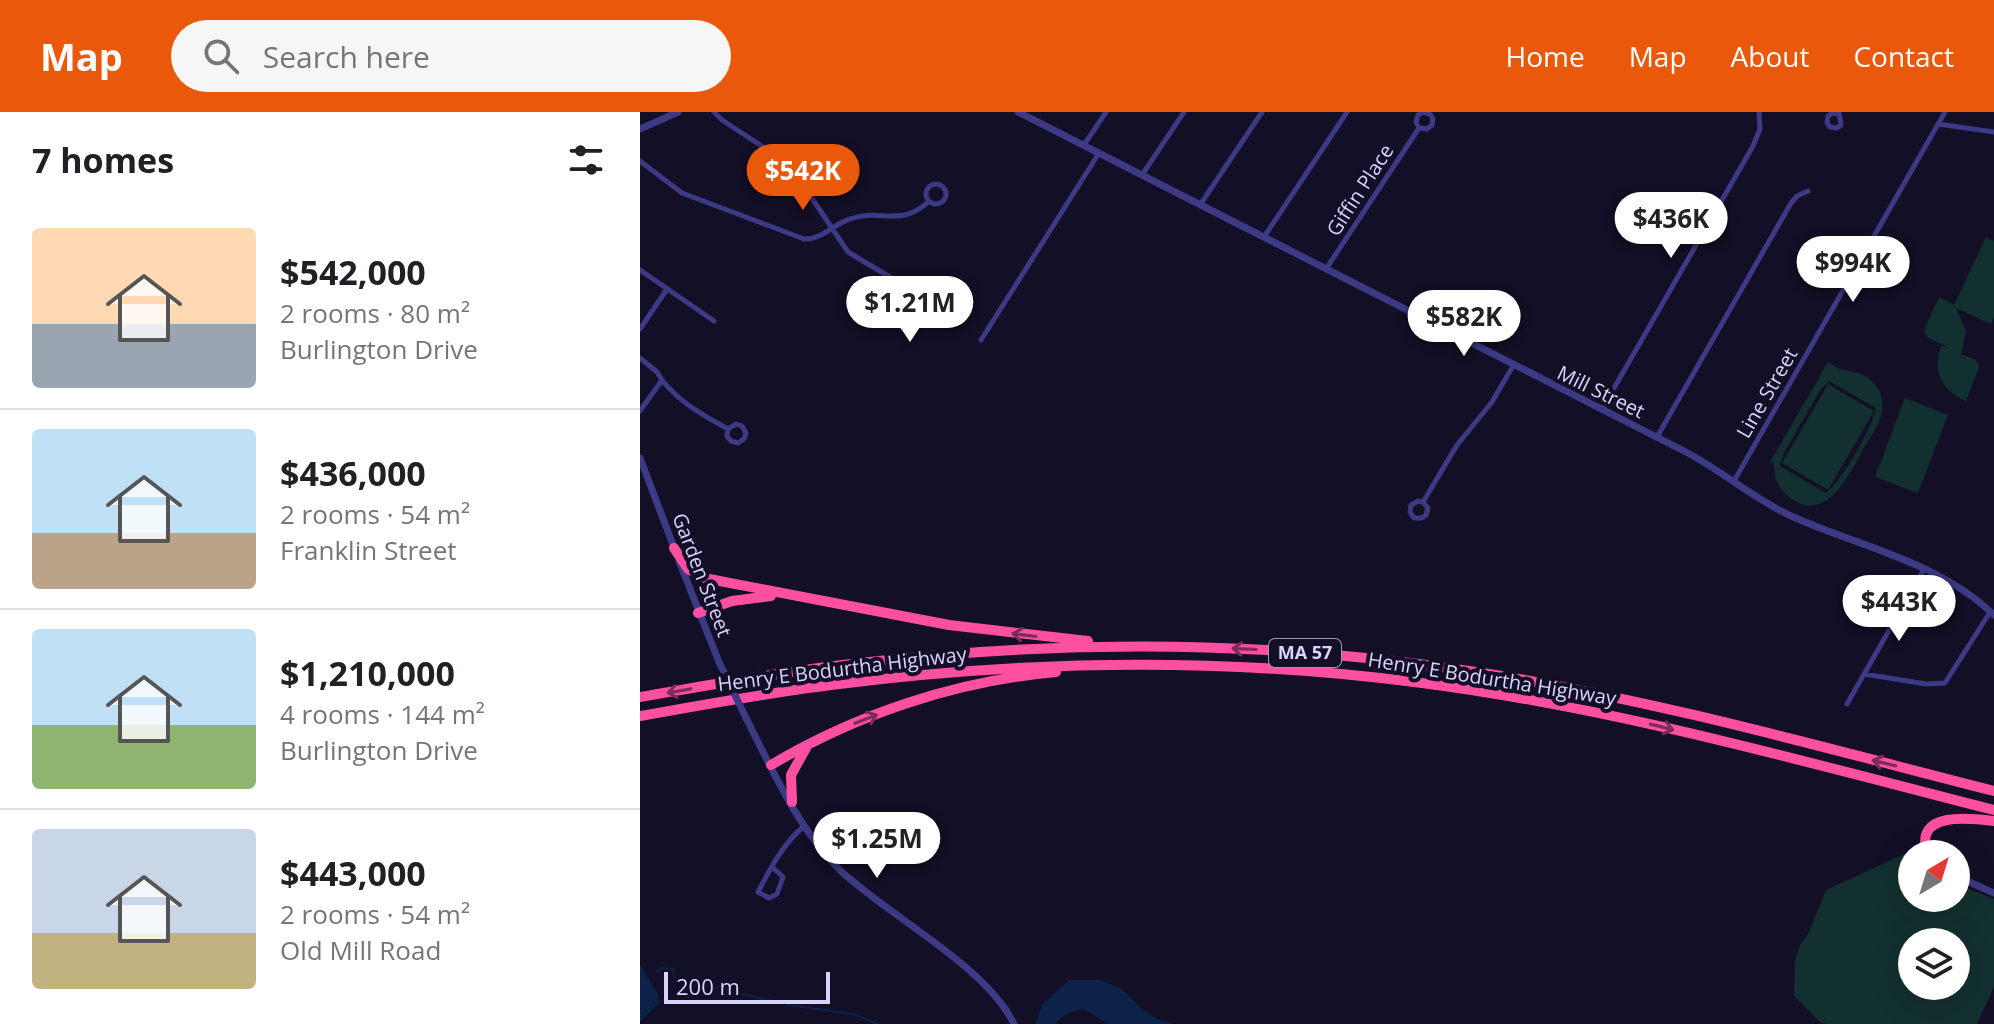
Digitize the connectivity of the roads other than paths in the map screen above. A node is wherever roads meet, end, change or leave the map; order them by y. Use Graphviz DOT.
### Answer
graph roads {
  1 [pos="678,112"];
  2 [pos="714,112"];
  3 [pos="1106,112"];
  4 [pos="1184,112"];
  5 [pos="1262,112"];
  6 [pos="1347,112"];
  7 [pos="1759,112"];
  8 [pos="1945,112"];
  9 [pos="1023,113"];
  10 [pos="1938,124"];
  11 [pos="1419,128"];
  12 [pos="640,129"];
  13 [pos="1994,132"];
  14 [pos="1084,145"];
  15 [pos="1099,153"];
  16 [pos="640,161"];
  17 [pos="1142,175"];
  18 [pos="1808,191"];
  19 [pos="929,201"];
  20 [pos="1200,205"];
  21 [pos="832,229"];
  22 [pos="1264,237"];
  23 [pos="1326,269"];
  24 [pos="640,270"];
  25 [pos="667,289"];
  26 [pos="908,309"];
  27 [pos="714,321"];
  28 [pos="640,329"];
  29 [pos="981,340"];
  30 [pos="640,358"];
  31 [pos="1513,366"];
  32 [pos="662,380"];
  33 [pos="1601,410"];
  34 [pos="640,411"];
  35 [pos="728,429"];
  36 [pos="1657,437"];
  37 [pos="640,458"];
  38 [pos="1734,481"];
  39 [pos="1423,502"];
  40 [pos="674,548"];
  41 [pos="1925,568"];
  42 [pos="809,598"];
  43 [pos="1993,611"];
  44 [pos="698,613"];
  45 [pos="1158,647"];
  46 [pos="1199,666"];
  47 [pos="1864,674"];
  48 [pos="640,697"];
  49 [pos="1847,704"];
  50 [pos="640,716"];
  51 [pos="823,736"];
  52 [pos="771,765"];
  53 [pos="1994,791"];
  54 [pos="792,802"];
  55 [pos="1994,810"];
  56 [pos="1994,821"];
  57 [pos="805,825"];
  58 [pos="1926,840"];
  59 [pos="772,867"];
  60 [pos="1970,882"];
  61 [pos="1994,893"];
  62 [pos="1014,1024"];
  1 -- 12 [label="street"];
  2 -- 21 [label="street"];
  3 -- 14 [label="street"];
  4 -- 17 [label="street"];
  5 -- 20 [label="street"];
  6 -- 22 [label="street"];
  7 -- 33 [label="street"];
  8 -- 10 [label="street, Line Street"];
  9 -- 14 [label="street, Mill Street"];
  10 -- 13 [label="street"];
  10 -- 38 [label="street, Line Street"];
  11 -- 23 [label="street, Giffin Place"];
  14 -- 15 [label="street, Mill Street"];
  15 -- 17 [label="street, Mill Street"];
  15 -- 29 [label="street"];
  16 -- 21 [label="street"];
  17 -- 20 [label="street, Mill Street"];
  18 -- 36 [label="street"];
  19 -- 19 [label="street"];
  19 -- 21 [label="street"];
  20 -- 22 [label="street, Mill Street"];
  21 -- 26 [label="street"];
  22 -- 23 [label="street, Mill Street"];
  23 -- 31 [label="street, Mill Street"];
  24 -- 25 [label="street"];
  25 -- 27 [label="street"];
  25 -- 28 [label="street"];
  26 -- 26 [label="street"];
  30 -- 32 [label="street"];
  31 -- 33 [label="street, Mill Street"];
  31 -- 39 [label="street"];
  32 -- 34 [label="street"];
  32 -- 35 [label="street"];
  33 -- 36 [label="street, Mill Street"];
  36 -- 38 [label="street, Mill Street"];
  37 -- 40 [label="street, Garden Street"];
  38 -- 41 [label="street, Mill Street"];
  40 -- 42 [label="highway"];
  40 -- 44 [label="street, Garden Street"];
  41 -- 43 [label="street, Mill Street"];
  41 -- 47 [label="street"];
  42 -- 44 [label="highway"];
  45 -- 42 [label="highway, one-way"];
  43 -- 47 [label="street"];
  44 -- 52 [label="street, Garden Street, bridge"];
  45 -- 48 [label="highway, Henry E Bodurtha Highway / MA 57, one-way"];
  53 -- 45 [label="highway, Henry E Bodurtha Highway / MA 57, one-way"];
  46 -- 50 [label="highway, Henry E Bodurtha Highway / MA 57"];
  51 -- 46 [label="highway, one-way"];
  46 -- 55 [label="highway, Henry E Bodurtha Highway / MA 57, one-way"];
  47 -- 49 [label="street"];
  51 -- 52 [label="highway"];
  51 -- 54 [label="highway"];
  52 -- 54 [label="street, Garden Street"];
  54 -- 57 [label="street, Garden Street"];
  56 -- 58 [label="highway"];
  57 -- 59 [label="street"];
  57 -- 62 [label="street, Garden Street"];
  59 -- 59 [label="street"];
  60 -- 61 [label="street"];
}
